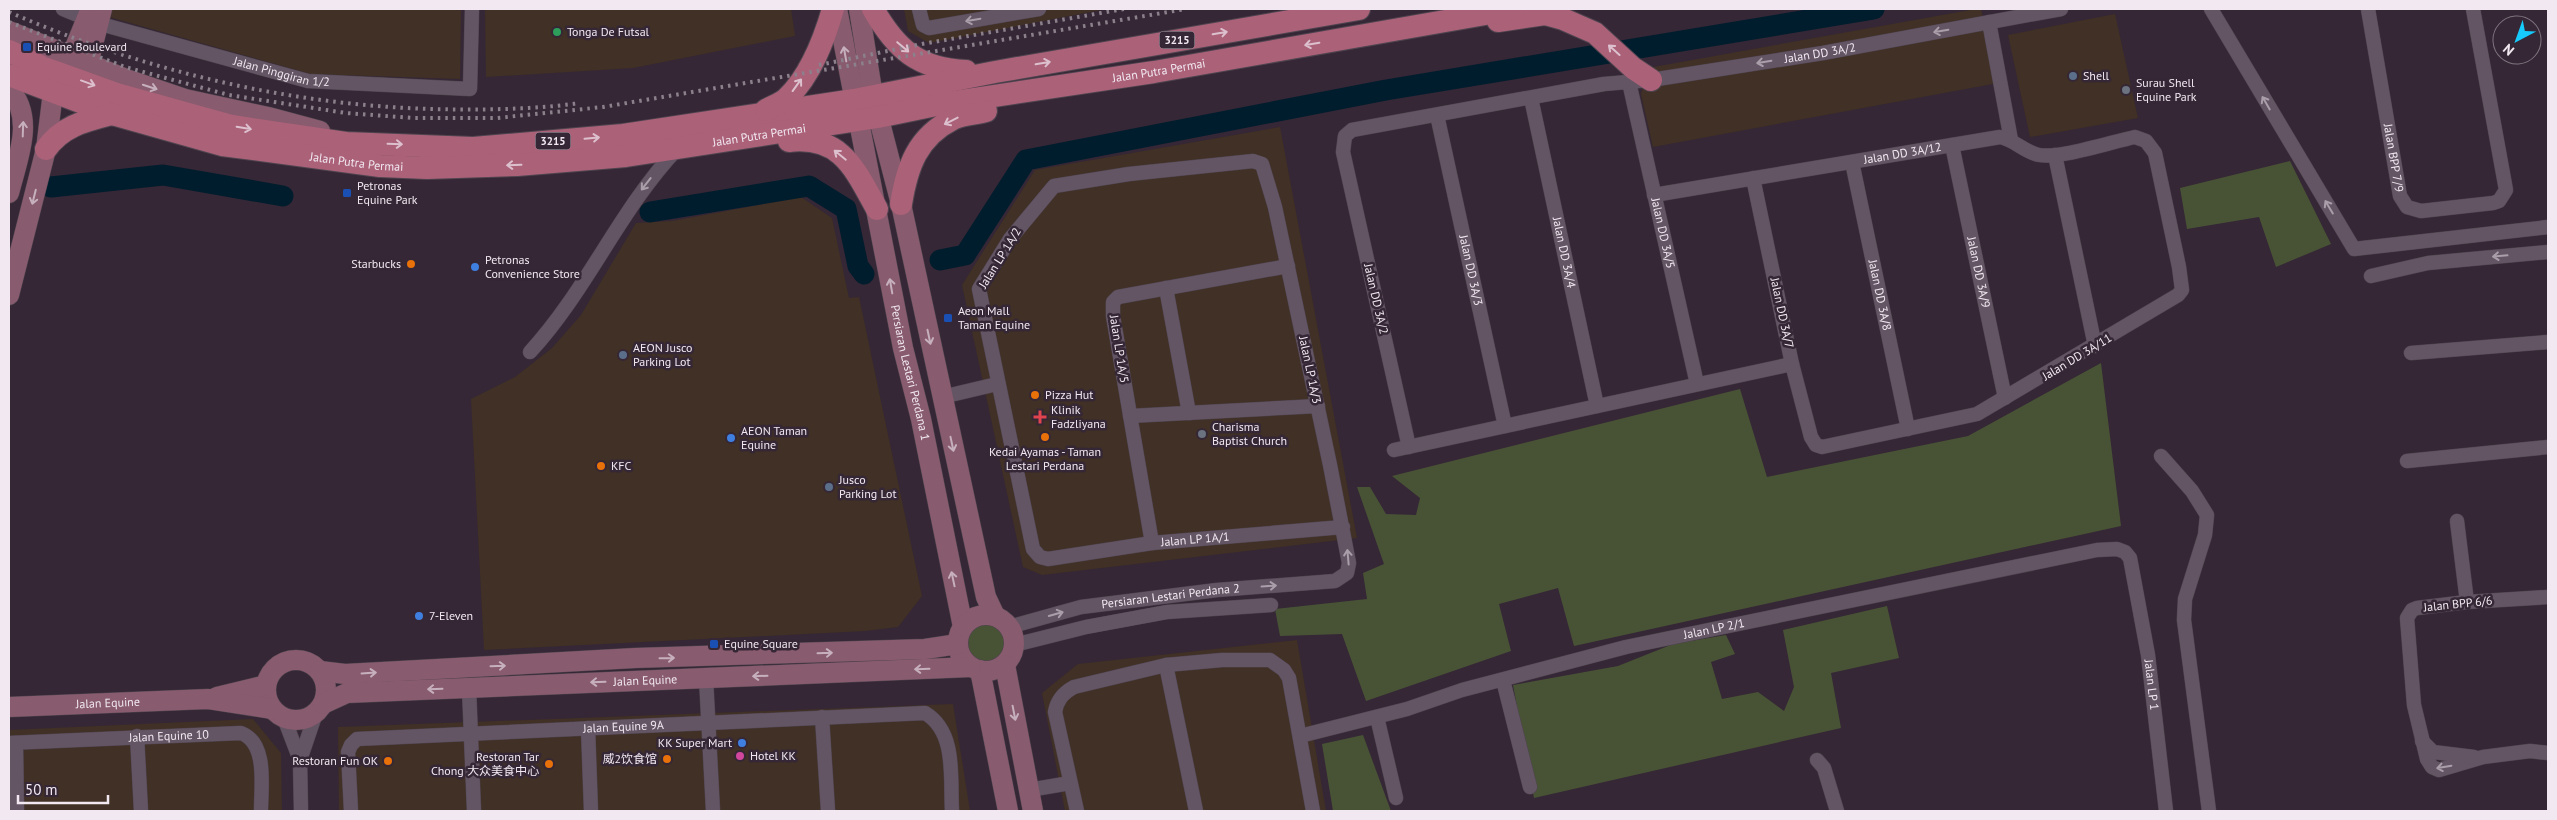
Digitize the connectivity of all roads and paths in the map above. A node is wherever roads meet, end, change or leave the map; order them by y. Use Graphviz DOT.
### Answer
graph roads {
  1 [pos="63,9"];
  2 [pos="472,9"];
  3 [pos="832,9"];
  4 [pos="837,9"];
  5 [pos="859,9"];
  6 [pos="873,9"];
  7 [pos="918,9"];
  8 [pos="1039,9"];
  9 [pos="1359,9"];
  10 [pos="1514,9"];
  11 [pos="2061,9"];
  12 [pos="2211,9"];
  13 [pos="2368,9"];
  14 [pos="2473,9"];
  15 [pos="94,15"];
  16 [pos="1989,22"];
  17 [pos="9,31"];
  18 [pos="1360,35"];
  19 [pos="9,51"];
  20 [pos="80,61"];
  21 [pos="42,66"];
  22 [pos="995,72"];
  23 [pos="9,74"];
  24 [pos="1638,76"];
  25 [pos="1098,80"];
  26 [pos="9,89"];
  27 [pos="53,92"];
  28 [pos="1531,98"];
  29 [pos="866,108"];
  30 [pos="112,114"];
  31 [pos="759,114"];
  32 [pos="1437,115"];
  33 [pos="2012,140"];
  34 [pos="714,142"];
  35 [pos="346,143"];
  36 [pos="1952,145"];
  37 [pos="678,148"];
  38 [pos="46,149"];
  39 [pos="2055,155"];
  40 [pos="1253,161"];
  41 [pos="1852,162"];
  42 [pos="1753,178"];
  43 [pos="9,193"];
  44 [pos="1654,194"];
  45 [pos="901,204"];
  46 [pos="877,209"];
  47 [pos="2548,227"];
  48 [pos="2548,252"];
  49 [pos="1288,266"];
  50 [pos="2370,276"];
  51 [pos="1166,288"];
  52 [pos="9,295"];
  53 [pos="2548,342"];
  54 [pos="2095,346"];
  55 [pos="530,352"];
  56 [pos="2410,353"];
  57 [pos="1792,364"];
  58 [pos="997,384"];
  59 [pos="1697,384"];
  60 [pos="942,397"];
  61 [pos="2005,398"];
  62 [pos="1318,406"];
  63 [pos="1597,406"];
  64 [pos="1189,413"];
  65 [pos="1130,416"];
  66 [pos="1505,426"];
  67 [pos="1908,429"];
  68 [pos="1816,445"];
  69 [pos="1409,446"];
  70 [pos="2548,447"];
  71 [pos="1394,450"];
  72 [pos="2161,456"];
  73 [pos="2407,461"];
  74 [pos="2457,521"];
  75 [pos="1343,527"];
  76 [pos="1152,543"];
  77 [pos="2130,558"];
  78 [pos="1048,559"];
  79 [pos="1335,581"];
  80 [pos="2548,597"];
  81 [pos="2467,602"];
  82 [pos="1271,605"];
  83 [pos="1006,630"];
  84 [pos="960,635"];
  85 [pos="1005,665"];
  86 [pos="1166,665"];
  87 [pos="975,668"];
  88 [pos="320,671"];
  89 [pos="706,678"];
  90 [pos="1503,680"];
  91 [pos="266,685"];
  92 [pos="469,688"];
  93 [pos="9,695"];
  94 [pos="208,699"];
  95 [pos="9,707"];
  96 [pos="31,707"];
  97 [pos="319,708"];
  98 [pos="278,713"];
  99 [pos="822,717"];
  100 [pos="1377,717"];
  101 [pos="708,723"];
  102 [pos="588,728"];
  103 [pos="471,734"];
  104 [pos="137,736"];
  105 [pos="1300,736"];
  106 [pos="12,743"];
  107 [pos="2548,753"];
  108 [pos="300,760"];
  109 [pos="1817,760"];
  110 [pos="1070,783"];
  111 [pos="1530,786"];
  112 [pos="1029,790"];
  113 [pos="1396,798"];
  114 [pos="1314,810"];
  115 [pos="17,811"];
  116 [pos="141,811"];
  117 [pos="261,811"];
  118 [pos="301,811"];
  119 [pos="351,811"];
  120 [pos="474,811"];
  121 [pos="591,811"];
  122 [pos="712,811"];
  123 [pos="828,811"];
  124 [pos="952,811"];
  125 [pos="1008,811"];
  126 [pos="1033,811"];
  127 [pos="1077,811"];
  128 [pos="1196,811"];
  129 [pos="1837,811"];
  130 [pos="2166,811"];
  131 [pos="2209,811"];
  1 -- 15 [label="street, Jalan Pinggiran 1/2"];
  2 -- 15 [label="street, Jalan Pinggiran 1/2"];
  31 -- 3 [label="main road, one-way"];
  29 -- 4 [label="street, one-way"];
  5 -- 29 [label="street"];
  6 -- 22 [label="main road, one-way"];
  8 -- 7 [label="street, one-way"];
  22 -- 9 [label="main road, Jalan Putra Permai / 3215, one-way"];
  10 -- 18 [label="main road, Jalan Putra Permai / 3215"];
  11 -- 16 [label="street, Jalan DD 3A/2"];
  47 -- 12 [label="street, one-way"];
  13 -- 14 [label="street, Jalan BPP 7/9"];
  15 -- 20 [label="street"];
  16 -- 24 [label="street, Jalan DD 3A/2, one-way"];
  16 -- 33 [label="street"];
  17 -- 20 [label="street"];
  24 -- 18 [label="main road, one-way"];
  18 -- 25 [label="main road, Jalan Putra Permai / 3215, one-way"];
  19 -- 21 [label="main road, Jalan Putra Permai / 3215"];
  20 -- 35 [label="street, one-way"];
  21 -- 27 [label="main road"];
  21 -- 35 [label="main road, Jalan Putra Permai / 3215, one-way"];
  22 -- 29 [label="main road, Jalan Putra Permai / 3215"];
  23 -- 27 [label="main road, Jalan Putra Permai / 3215"];
  24 -- 28 [label="street, Jalan DD 3A/2"];
  24 -- 44 [label="street, Jalan DD 3A/5"];
  25 -- 29 [label="main road, Jalan Putra Permai / 3215"];
  25 -- 45 [label="main road, one-way"];
  43 -- 26 [label="street, one-way"];
  27 -- 30 [label="main road, Jalan Putra Permai / 3215"];
  27 -- 38 [label="street"];
  28 -- 32 [label="street, Jalan DD 3A/2"];
  28 -- 63 [label="street, Jalan DD 3A/4"];
  29 -- 31 [label="main road, Jalan Putra Permai / 3215"];
  29 -- 34 [label="main road, Jalan Putra Permai / 3215"];
  29 -- 45 [label="street, Persiaran Lestari Perdana 1"];
  29 -- 46 [label="street, Persiaran Lestari Perdana 1"];
  37 -- 30 [label="main road, Jalan Putra Permai / 3215, one-way"];
  30 -- 38 [label="main road"];
  35 -- 31 [label="main road, Jalan Putra Permai / 3215, one-way"];
  32 -- 66 [label="street, Jalan DD 3A/3"];
  32 -- 69 [label="street, Jalan DD 3A/2"];
  33 -- 36 [label="street, Jalan DD 3A/12"];
  33 -- 39 [label="street"];
  34 -- 37 [label="main road, Jalan Putra Permai / 3215"];
  46 -- 34 [label="main road, one-way"];
  36 -- 41 [label="street, Jalan DD 3A/12"];
  36 -- 61 [label="street, Jalan DD 3A/9"];
  37 -- 55 [label="street, one-way"];
  38 -- 52 [label="street, one-way"];
  39 -- 54 [label="street"];
  39 -- 54 [label="street, Jalan DD 3A/11"];
  40 -- 49 [label="street, Jalan LP 1A/3"];
  40 -- 58 [label="street, Jalan LP 1A/2"];
  41 -- 42 [label="street, Jalan DD 3A/12"];
  41 -- 67 [label="street, Jalan DD 3A/8"];
  42 -- 44 [label="street, Jalan DD 3A/12"];
  42 -- 57 [label="street, Jalan DD 3A/7"];
  44 -- 59 [label="street, Jalan DD 3A/5"];
  45 -- 60 [label="street, Persiaran Lestari Perdana 1, one-way"];
  84 -- 46 [label="street, Persiaran Lestari Perdana 1, one-way"];
  48 -- 50 [label="street, one-way"];
  49 -- 51 [label="street, Jalan LP 1A/5"];
  49 -- 62 [label="street, Jalan LP 1A/3"];
  51 -- 64 [label="street"];
  51 -- 65 [label="street, Jalan LP 1A/5"];
  53 -- 56 [label="street"];
  54 -- 61 [label="street, Jalan DD 3A/11"];
  57 -- 59 [label="street"];
  57 -- 68 [label="street, Jalan DD 3A/7"];
  58 -- 60 [label="street"];
  58 -- 78 [label="street, Jalan LP 1A/2"];
  59 -- 63 [label="street"];
  60 -- 83 [label="street, Persiaran Lestari Perdana 1, one-way"];
  61 -- 67 [label="street, Jalan DD 3A/11"];
  62 -- 64 [label="street"];
  62 -- 75 [label="street, Jalan LP 1A/3"];
  63 -- 66 [label="street"];
  64 -- 65 [label="street"];
  65 -- 76 [label="street, Jalan LP 1A/5"];
  66 -- 69 [label="street"];
  67 -- 68 [label="street, Jalan DD 3A/11"];
  69 -- 71 [label="street"];
  70 -- 73 [label="street"];
  72 -- 131 [label="street"];
  74 -- 81 [label="street"];
  75 -- 76 [label="street, Jalan LP 1A/1"];
  79 -- 75 [label="street, Jalan LP 1A/3, one-way"];
  76 -- 78 [label="street, Jalan LP 1A/1"];
  77 -- 90 [label="street, Jalan LP 2/1"];
  77 -- 130 [label="street, Jalan LP 1"];
  83 -- 79 [label="street, Persiaran Lestari Perdana 2, one-way"];
  80 -- 81 [label="street, Jalan BPP 6/6"];
  81 -- 107 [label="street, Jalan BPP 6/6"];
  82 -- 83 [label="street, Persiaran Lestari Perdana 2"];
  83 -- 84 [label="street"];
  83 -- 85 [label="street"];
  84 -- 87 [label="street"];
  88 -- 84 [label="street, Jalan Equine, one-way"];
  85 -- 87 [label="street"];
  85 -- 112 [label="street, one-way"];
  86 -- 105 [label="street"];
  86 -- 110 [label="street"];
  86 -- 128 [label="street"];
  87 -- 89 [label="street, Jalan Equine, one-way"];
  87 -- 125 [label="street"];
  88 -- 91 [label="street"];
  88 -- 97 [label="street"];
  89 -- 92 [label="street, Jalan Equine, one-way"];
  89 -- 101 [label="street"];
  90 -- 100 [label="street, Jalan LP 2/1"];
  90 -- 111 [label="street"];
  91 -- 94 [label="street, Jalan Equine"];
  91 -- 98 [label="street"];
  92 -- 97 [label="street, Jalan Equine, one-way"];
  92 -- 103 [label="street"];
  93 -- 96 [label="street"];
  94 -- 96 [label="street, Jalan Equine"];
  94 -- 98 [label="street, Jalan Equine"];
  95 -- 96 [label="street, Jalan Equine"];
  97 -- 98 [label="street"];
  97 -- 108 [label="street"];
  98 -- 108 [label="street"];
  99 -- 101 [label="street, Jalan Equine 9A"];
  99 -- 123 [label="street"];
  99 -- 124 [label="street, Jalan Equine 9A"];
  100 -- 105 [label="street, Jalan LP 2/1"];
  100 -- 113 [label="street"];
  101 -- 102 [label="street, Jalan Equine 9A"];
  101 -- 122 [label="street"];
  102 -- 103 [label="street, Jalan Equine 9A"];
  102 -- 121 [label="street"];
  103 -- 119 [label="street, Jalan Equine 9A"];
  103 -- 120 [label="street"];
  104 -- 106 [label="street, Jalan Equine 10"];
  104 -- 116 [label="street"];
  104 -- 117 [label="street, Jalan Equine 10"];
  105 -- 114 [label="street"];
  106 -- 115 [label="street"];
  108 -- 118 [label="street"];
  109 -- 129 [label="street"];
  110 -- 112 [label="street"];
  110 -- 127 [label="street"];
  112 -- 126 [label="street"];
}
